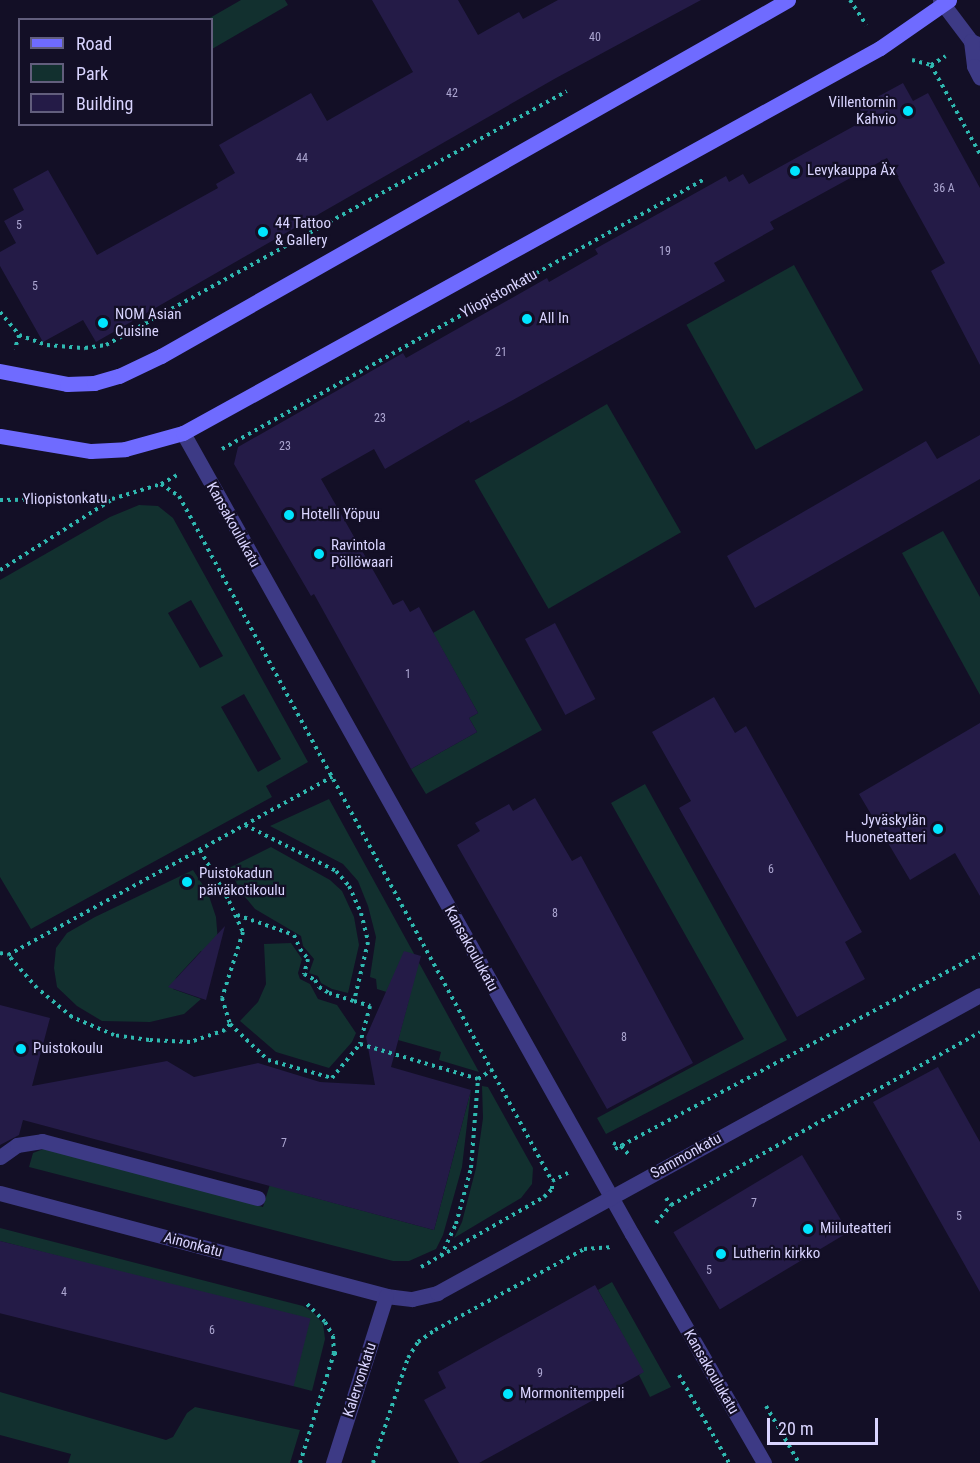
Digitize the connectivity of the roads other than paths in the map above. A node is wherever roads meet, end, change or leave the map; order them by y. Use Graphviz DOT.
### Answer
graph roads {
  1 [pos="788,0"];
  2 [pos="944,1"];
  3 [pos="976,43"];
  4 [pos="980,78"];
  5 [pos="0,371"];
  6 [pos="183,433"];
  7 [pos="0,436"];
  8 [pos="980,995"];
  9 [pos="0,1157"];
  10 [pos="0,1192"];
  11 [pos="611,1197"];
  12 [pos="258,1198"];
  13 [pos="386,1296"];
  14 [pos="333,1463"];
  15 [pos="764,1463"];
  1 -- 5 [label="main road"];
  2 -- 3 [label="street"];
  2 -- 6 [label="main road"];
  3 -- 4 [label="street"];
  6 -- 7 [label="main road"];
  6 -- 11 [label="street, Kansakoulukatu"];
  8 -- 11 [label="street, Sammonkatu"];
  9 -- 12 [label="street"];
  10 -- 13 [label="street, Ainonkatu"];
  11 -- 13 [label="street, Sammonkatu"];
  11 -- 15 [label="street, Kansakoulukatu"];
  13 -- 14 [label="street, Kalervonkatu"];
}
